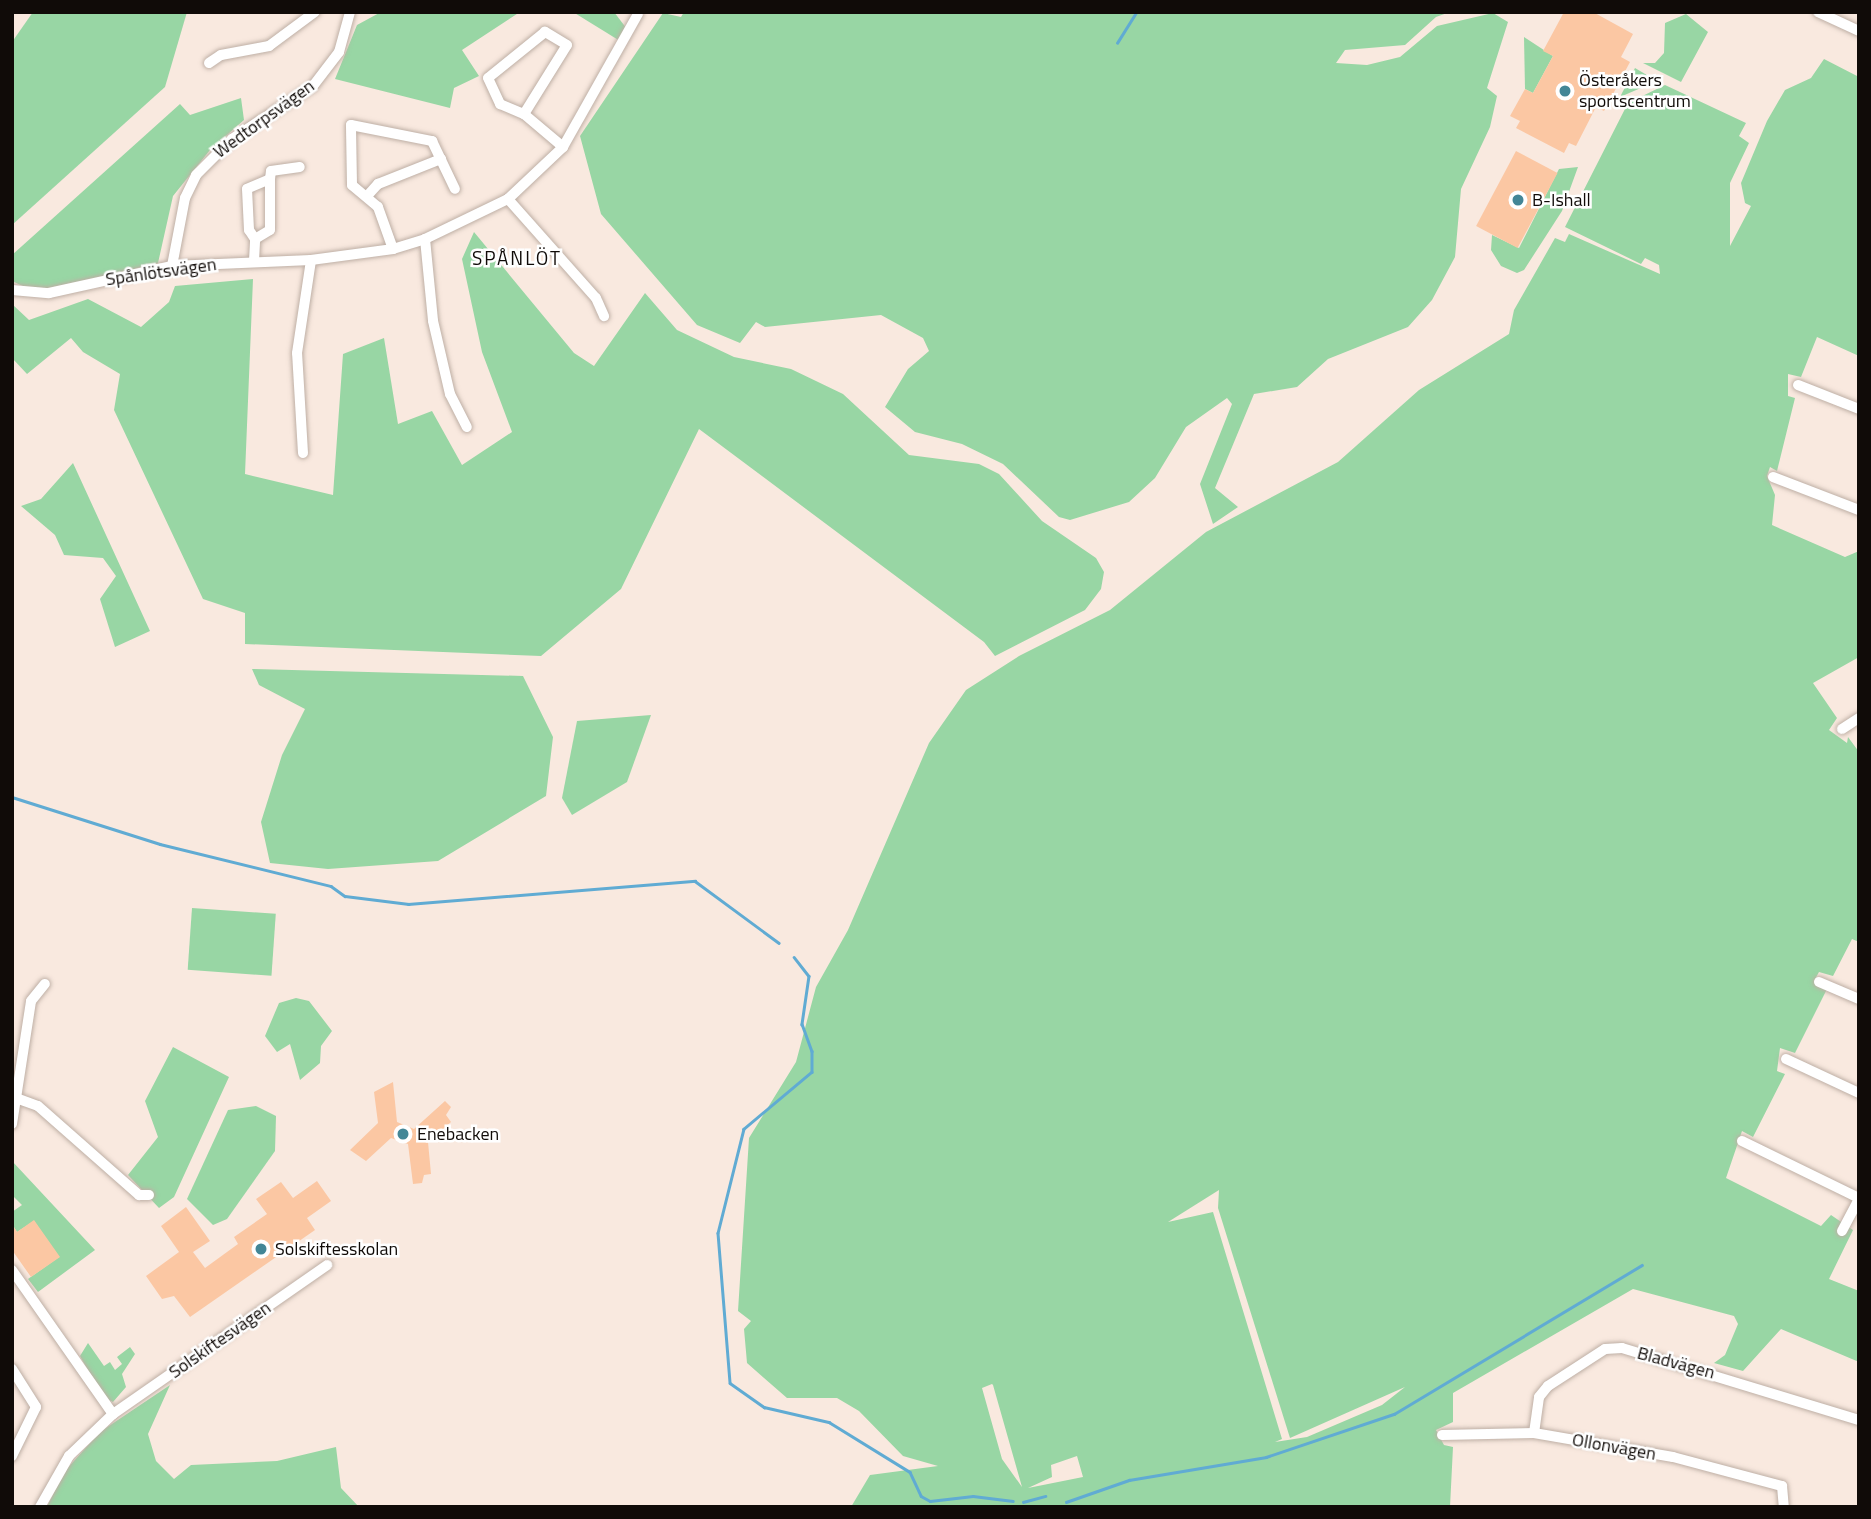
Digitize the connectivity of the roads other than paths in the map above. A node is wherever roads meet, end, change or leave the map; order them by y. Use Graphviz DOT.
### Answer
graph roads {
  1 [pos="315,12"];
  2 [pos="350,12"];
  3 [pos="1818,12"];
  4 [pos="638,14"];
  5 [pos="1859,32"];
  6 [pos="209,63"];
  7 [pos="524,114"];
  8 [pos="563,147"];
  9 [pos="441,159"];
  10 [pos="300,167"];
  11 [pos="270,179"];
  12 [pos="352,185"];
  13 [pos="455,189"];
  14 [pos="368,195"];
  15 [pos="351,199"];
  16 [pos="508,199"];
  17 [pos="255,239"];
  18 [pos="425,239"];
  19 [pos="393,249"];
  20 [pos="311,260"];
  21 [pos="254,261"];
  22 [pos="172,266"];
  23 [pos="12,290"];
  24 [pos="604,316"];
  25 [pos="1798,385"];
  26 [pos="1859,408"];
  27 [pos="467,427"];
  28 [pos="303,453"];
  29 [pos="1773,477"];
  30 [pos="1859,510"];
  31 [pos="1859,718"];
  32 [pos="1842,729"];
  33 [pos="1819,982"];
  34 [pos="45,984"];
  35 [pos="1859,999"];
  36 [pos="1786,1059"];
  37 [pos="1859,1093"];
  38 [pos="16,1098"];
  39 [pos="12,1124"];
  40 [pos="1742,1141"];
  41 [pos="149,1195"];
  42 [pos="1859,1198"];
  43 [pos="1842,1231"];
  44 [pos="327,1265"];
  45 [pos="12,1270"];
  46 [pos="12,1369"];
  47 [pos="113,1414"];
  48 [pos="1859,1420"];
  49 [pos="1534,1433"];
  50 [pos="1442,1435"];
  51 [pos="12,1456"];
  52 [pos="40,1507"];
  53 [pos="1784,1507"];
  1 -- 6 [label="street"];
  2 -- 22 [label="street, Wedtorpsvägen"];
  3 -- 5 [label="street"];
  4 -- 8 [label="street, Spånlötsvägen"];
  7 -- 7 [label="street"];
  7 -- 8 [label="street"];
  8 -- 16 [label="street, Spånlötsvägen"];
  9 -- 12 [label="street"];
  9 -- 13 [label="street"];
  9 -- 14 [label="street"];
  10 -- 11 [label="street"];
  11 -- 17 [label="street"];
  11 -- 17 [label="street"];
  12 -- 14 [label="street"];
  12 -- 15 [label="street"];
  14 -- 19 [label="street"];
  16 -- 18 [label="street, Spånlötsvägen"];
  16 -- 24 [label="street"];
  17 -- 21 [label="street"];
  18 -- 19 [label="street, Spånlötsvägen"];
  18 -- 27 [label="street"];
  19 -- 20 [label="street, Spånlötsvägen"];
  20 -- 21 [label="street, Spånlötsvägen"];
  20 -- 28 [label="street"];
  21 -- 22 [label="street, Spånlötsvägen"];
  22 -- 23 [label="street, Spånlötsvägen"];
  25 -- 26 [label="street"];
  29 -- 30 [label="street"];
  31 -- 32 [label="street"];
  33 -- 35 [label="street"];
  34 -- 38 [label="street"];
  36 -- 37 [label="street"];
  38 -- 39 [label="street"];
  38 -- 41 [label="street"];
  40 -- 42 [label="street"];
  42 -- 43 [label="street"];
  44 -- 47 [label="street, Solskiftesvägen"];
  45 -- 47 [label="street"];
  46 -- 51 [label="street"];
  47 -- 52 [label="street, Solskiftesvägen"];
  48 -- 49 [label="street, Bladvägen"];
  49 -- 50 [label="street, Ollonvägen"];
  49 -- 53 [label="street, Ollonvägen"];
}
